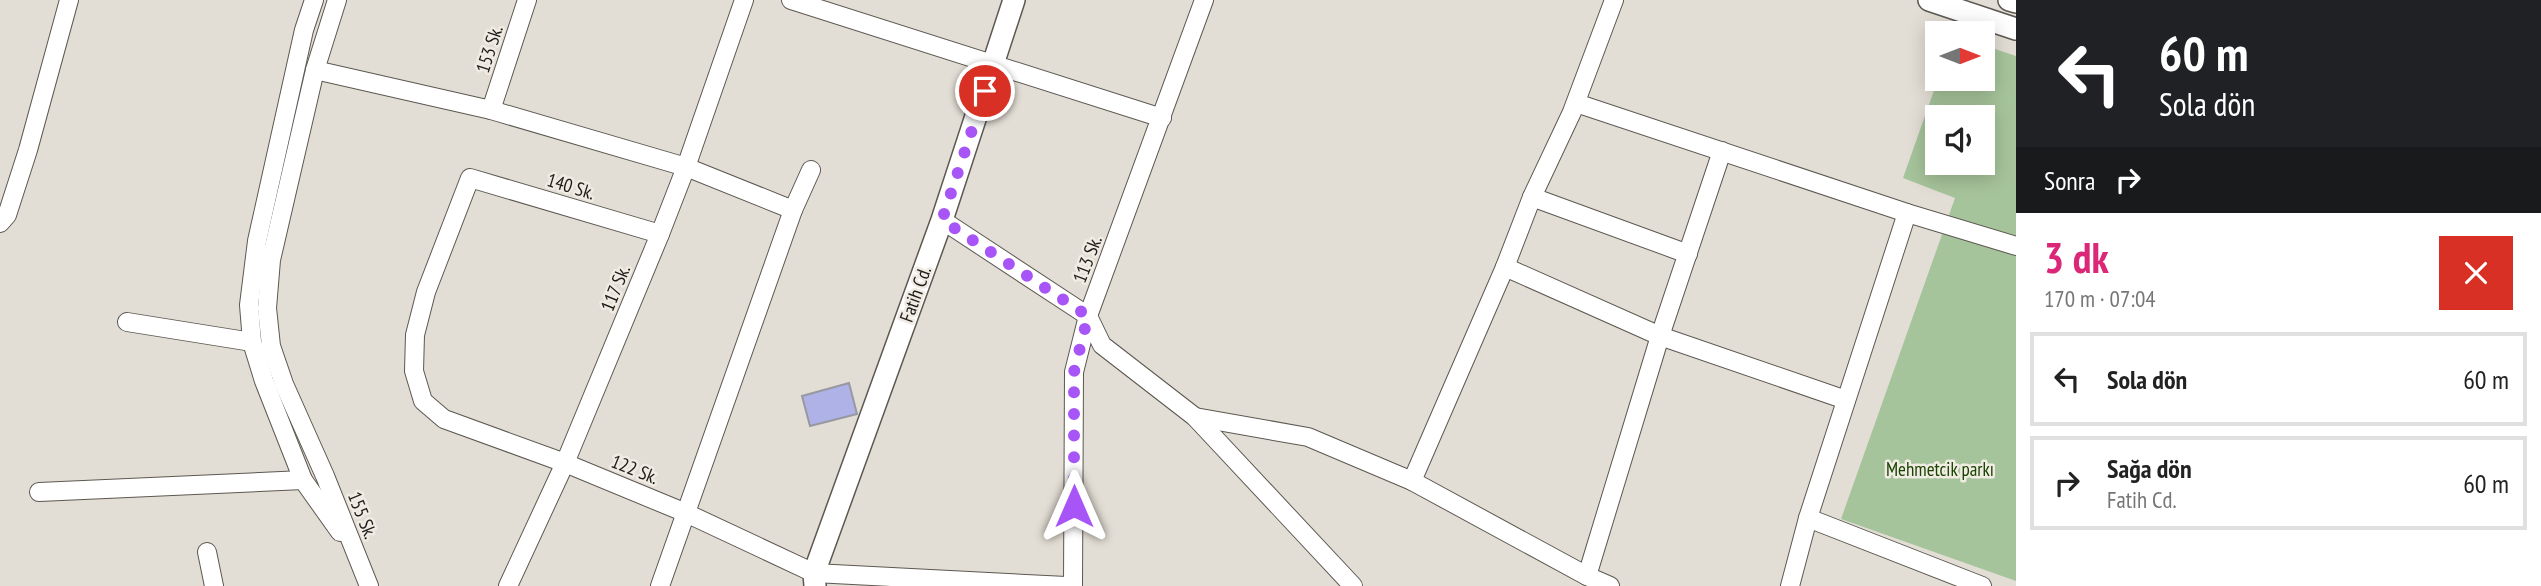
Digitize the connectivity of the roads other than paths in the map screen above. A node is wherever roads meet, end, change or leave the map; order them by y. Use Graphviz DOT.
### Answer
graph roads {
  1 [pos="69,0"];
  2 [pos="314,0"];
  3 [pos="337,0"];
  4 [pos="527,0"];
  5 [pos="744,0"];
  6 [pos="791,0"];
  7 [pos="1013,0"];
  8 [pos="1205,0"];
  9 [pos="1614,0"];
  10 [pos="1929,0"];
  11 [pos="2009,0"];
  12 [pos="2016,2"];
  13 [pos="2016,29"];
  14 [pos="993,65"];
  15 [pos="316,70"];
  16 [pos="1576,103"];
  17 [pos="491,110"];
  18 [pos="1162,118"];
  19 [pos="1722,152"];
  20 [pos="686,167"];
  21 [pos="811,170"];
  22 [pos="470,178"];
  23 [pos="1532,197"];
  24 [pos="793,210"];
  25 [pos="1907,213"];
  26 [pos="942,220"];
  27 [pos="0,223"];
  28 [pos="660,234"];
  29 [pos="2016,246"];
  30 [pos="1688,254"];
  31 [pos="1505,267"];
  32 [pos="1088,316"];
  33 [pos="127,322"];
  34 [pos="1660,336"];
  35 [pos="252,342"];
  36 [pos="1846,400"];
  37 [pos="1195,418"];
  38 [pos="565,463"];
  39 [pos="303,480"];
  40 [pos="1412,481"];
  41 [pos="39,492"];
  42 [pos="686,513"];
  43 [pos="1808,518"];
  44 [pos="207,552"];
  45 [pos="358,558"];
  46 [pos="1587,576"];
  47 [pos="815,579"];
  48 [pos="214,586"];
  49 [pos="369,586"];
  50 [pos="508,586"];
  51 [pos="660,586"];
  52 [pos="1066,586"];
  53 [pos="1073,586"];
  54 [pos="1353,586"];
  55 [pos="1610,586"];
  56 [pos="1790,586"];
  57 [pos="1982,586"];
  1 -- 27 [label="street"];
  2 -- 35 [label="street, 155 Sk."];
  3 -- 15 [label="street, 155 Sk."];
  4 -- 17 [label="street, 153 Sk."];
  5 -- 20 [label="street, 117 Sk."];
  6 -- 14 [label="street"];
  7 -- 14 [label="street, Fatih Cd."];
  8 -- 18 [label="street, 113 Sk."];
  9 -- 16 [label="street"];
  10 -- 13 [label="street"];
  11 -- 12 [label="street"];
  14 -- 18 [label="street"];
  14 -- 26 [label="street, Fatih Cd."];
  15 -- 17 [label="street"];
  15 -- 45 [label="street, 155 Sk."];
  16 -- 19 [label="street"];
  16 -- 23 [label="street"];
  17 -- 20 [label="street"];
  18 -- 32 [label="street, 113 Sk."];
  19 -- 25 [label="street"];
  19 -- 30 [label="street"];
  20 -- 24 [label="street"];
  20 -- 28 [label="street, 117 Sk."];
  21 -- 24 [label="street"];
  22 -- 28 [label="street, 140 Sk."];
  22 -- 38 [label="street, 122 Sk."];
  23 -- 30 [label="street"];
  23 -- 31 [label="street"];
  24 -- 42 [label="street"];
  25 -- 29 [label="street"];
  25 -- 36 [label="street"];
  26 -- 32 [label="street"];
  26 -- 47 [label="street, Fatih Cd."];
  28 -- 38 [label="street, 117 Sk."];
  30 -- 34 [label="street"];
  31 -- 34 [label="street"];
  31 -- 40 [label="street"];
  32 -- 37 [label="street"];
  32 -- 53 [label="street, 113 Sk."];
  33 -- 35 [label="street"];
  34 -- 36 [label="street"];
  34 -- 46 [label="street"];
  35 -- 39 [label="street, 155 Sk."];
  36 -- 43 [label="street"];
  37 -- 40 [label="street"];
  37 -- 54 [label="street"];
  38 -- 42 [label="street, 122 Sk."];
  38 -- 50 [label="street, 117 Sk."];
  39 -- 41 [label="street"];
  39 -- 45 [label="street, 155 Sk."];
  40 -- 46 [label="street"];
  42 -- 47 [label="street, 122 Sk."];
  42 -- 51 [label="street"];
  43 -- 56 [label="street"];
  43 -- 57 [label="street"];
  44 -- 48 [label="street"];
  45 -- 49 [label="street"];
  46 -- 55 [label="street"];
  47 -- 52 [label="street, 122 Sk."];
}
